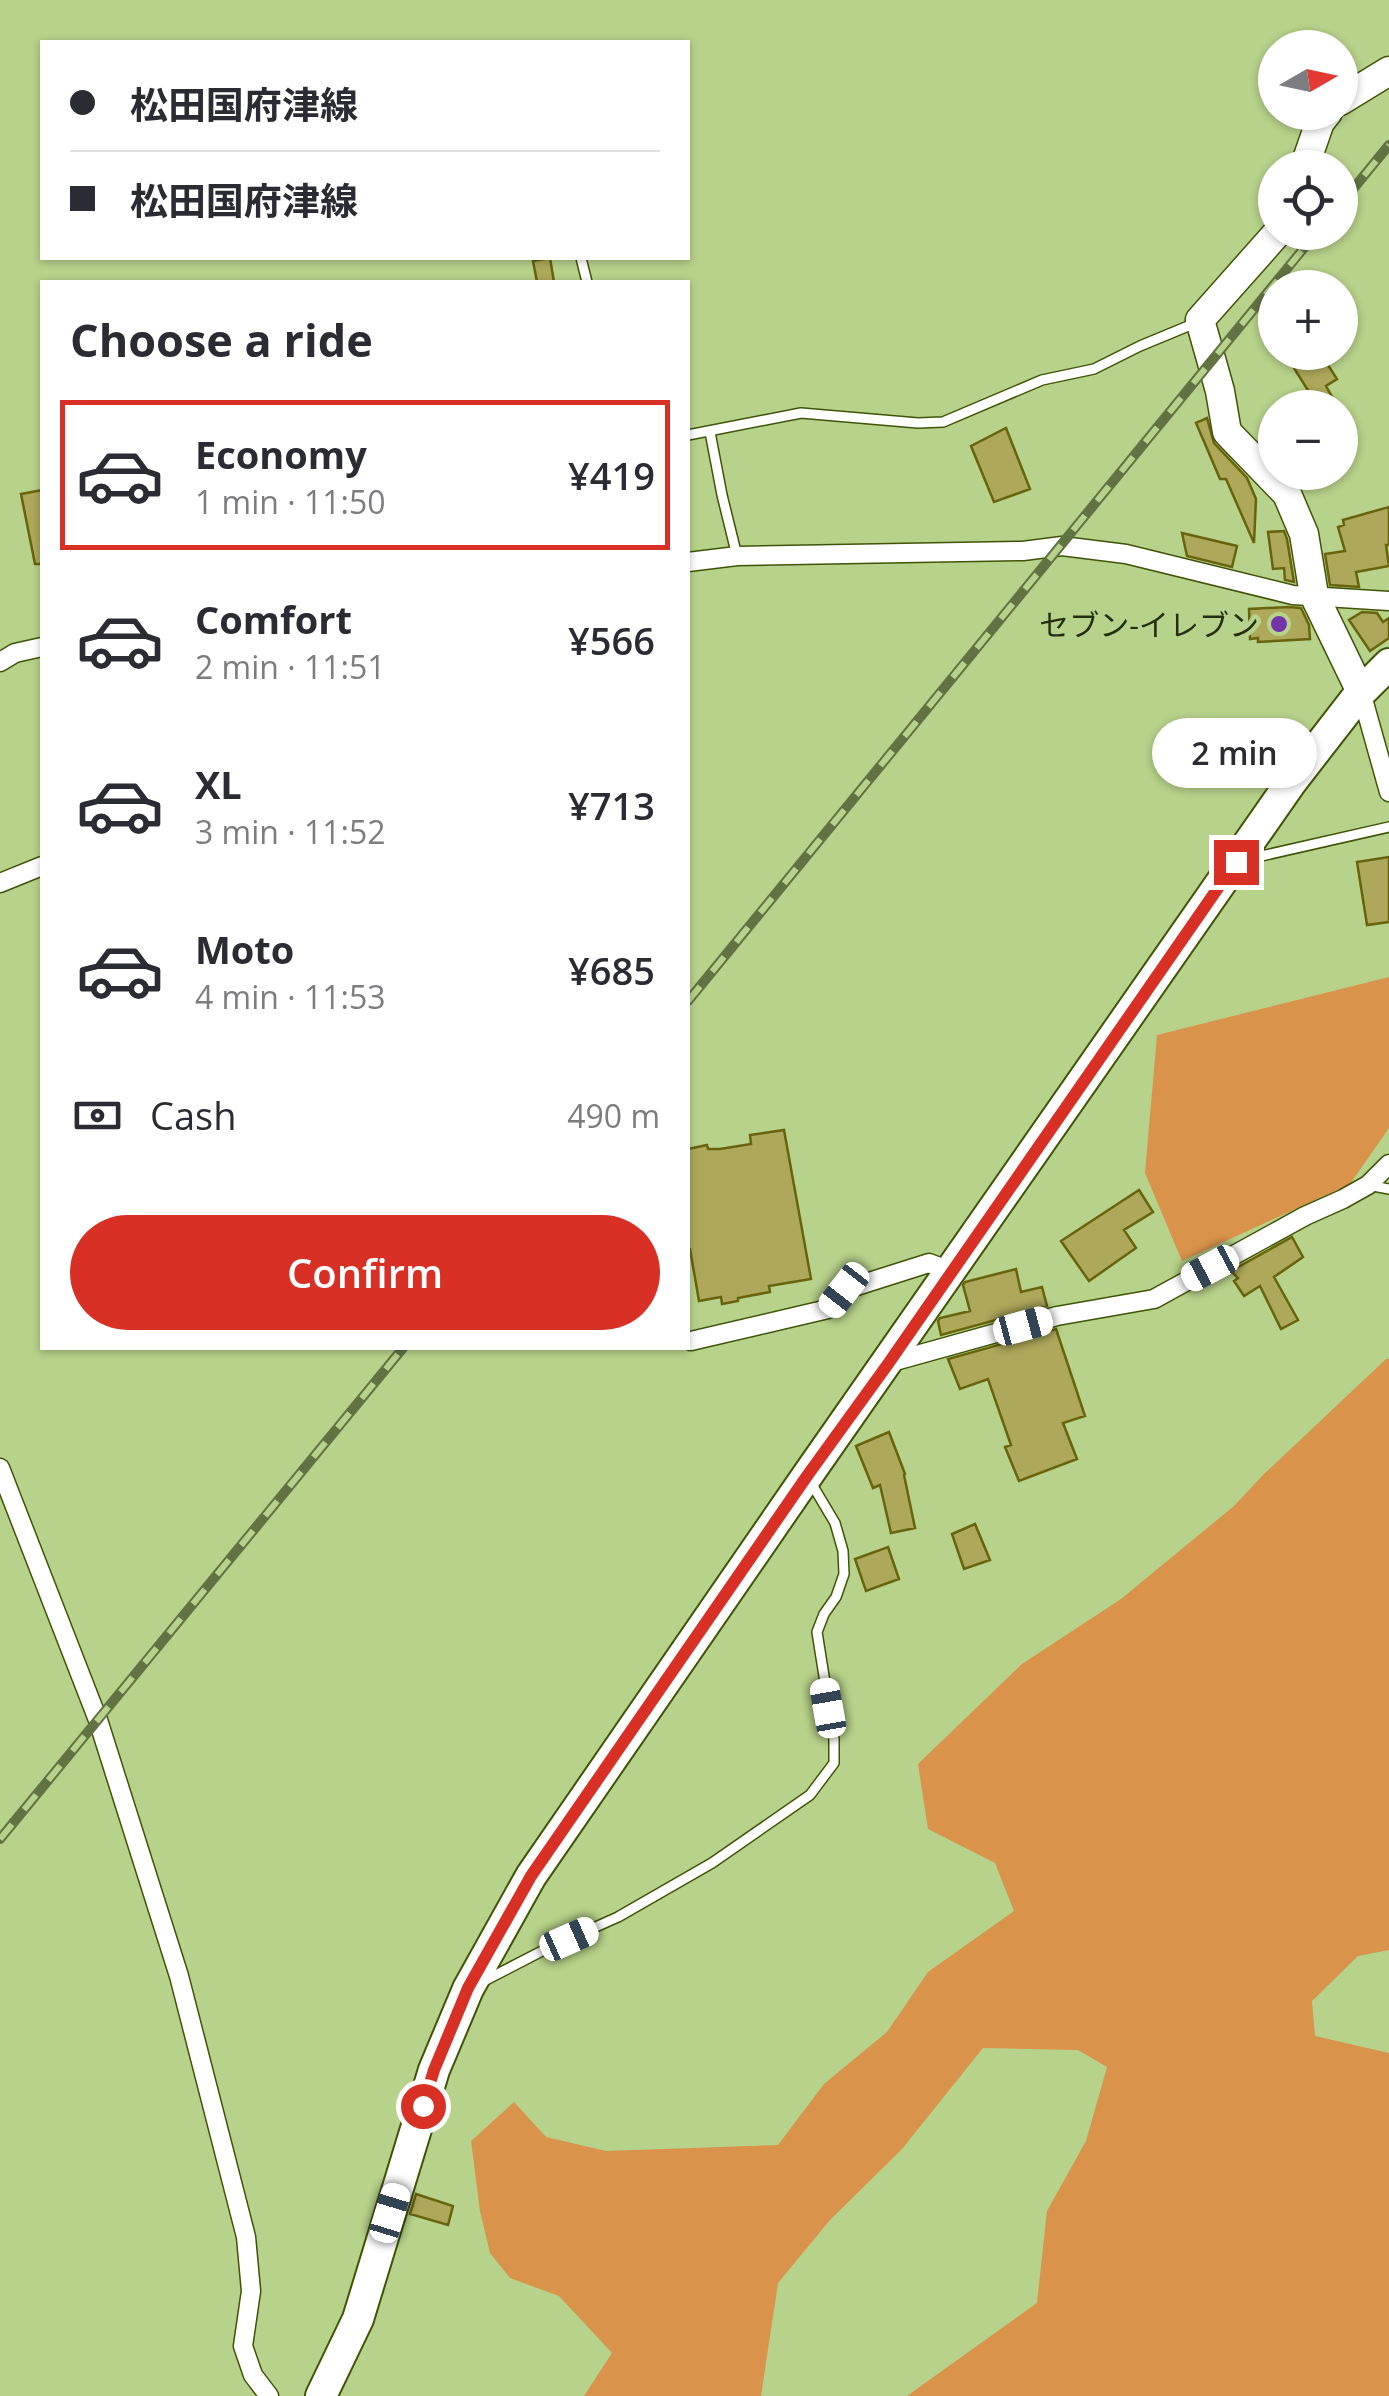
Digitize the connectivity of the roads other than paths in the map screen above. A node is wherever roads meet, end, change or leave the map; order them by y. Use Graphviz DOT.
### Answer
graph roads {
  1 [pos="1389,71"];
  2 [pos="1358,90"];
  3 [pos="1262,250"];
  4 [pos="1200,320"];
  5 [pos="710,432"];
  6 [pos="690,436"];
  7 [pos="737,556"];
  8 [pos="690,562"];
  9 [pos="1314,595"];
  10 [pos="1389,601"];
  11 [pos="40,647"];
  12 [pos="0,662"];
  13 [pos="1389,664"];
  14 [pos="1362,692"];
  15 [pos="1389,792"];
  16 [pos="1389,827"];
  17 [pos="1236,862"];
  18 [pos="40,867"];
  19 [pos="0,882"];
  20 [pos="1389,1164"];
  21 [pos="1368,1185"];
  22 [pos="1389,1189"];
  23 [pos="950,1271"];
  24 [pos="691,1341"];
  25 [pos="888,1364"];
  26 [pos="0,1468"];
  27 [pos="807,1476"];
  28 [pos="468,1988"];
  29 [pos="270,2396"];
  30 [pos="322,2396"];
  1 -- 2 [label="main road"];
  3 -- 4 [label="main road"];
  4 -- 5 [label="lane"];
  4 -- 9 [label="main road"];
  5 -- 6 [label="lane"];
  5 -- 7 [label="lane"];
  7 -- 8 [label="street"];
  7 -- 9 [label="street"];
  9 -- 10 [label="street"];
  9 -- 14 [label="main road"];
  11 -- 12 [label="street"];
  13 -- 14 [label="main road"];
  14 -- 15 [label="street"];
  14 -- 17 [label="main road"];
  16 -- 17 [label="lane"];
  17 -- 23 [label="main road"];
  18 -- 19 [label="street"];
  20 -- 21 [label="street"];
  21 -- 22 [label="lane"];
  21 -- 25 [label="street"];
  23 -- 24 [label="street"];
  23 -- 25 [label="main road"];
  25 -- 27 [label="main road"];
  26 -- 29 [label="street"];
  27 -- 28 [label="main road"];
  27 -- 28 [label="lane"];
  28 -- 30 [label="main road"];
}
